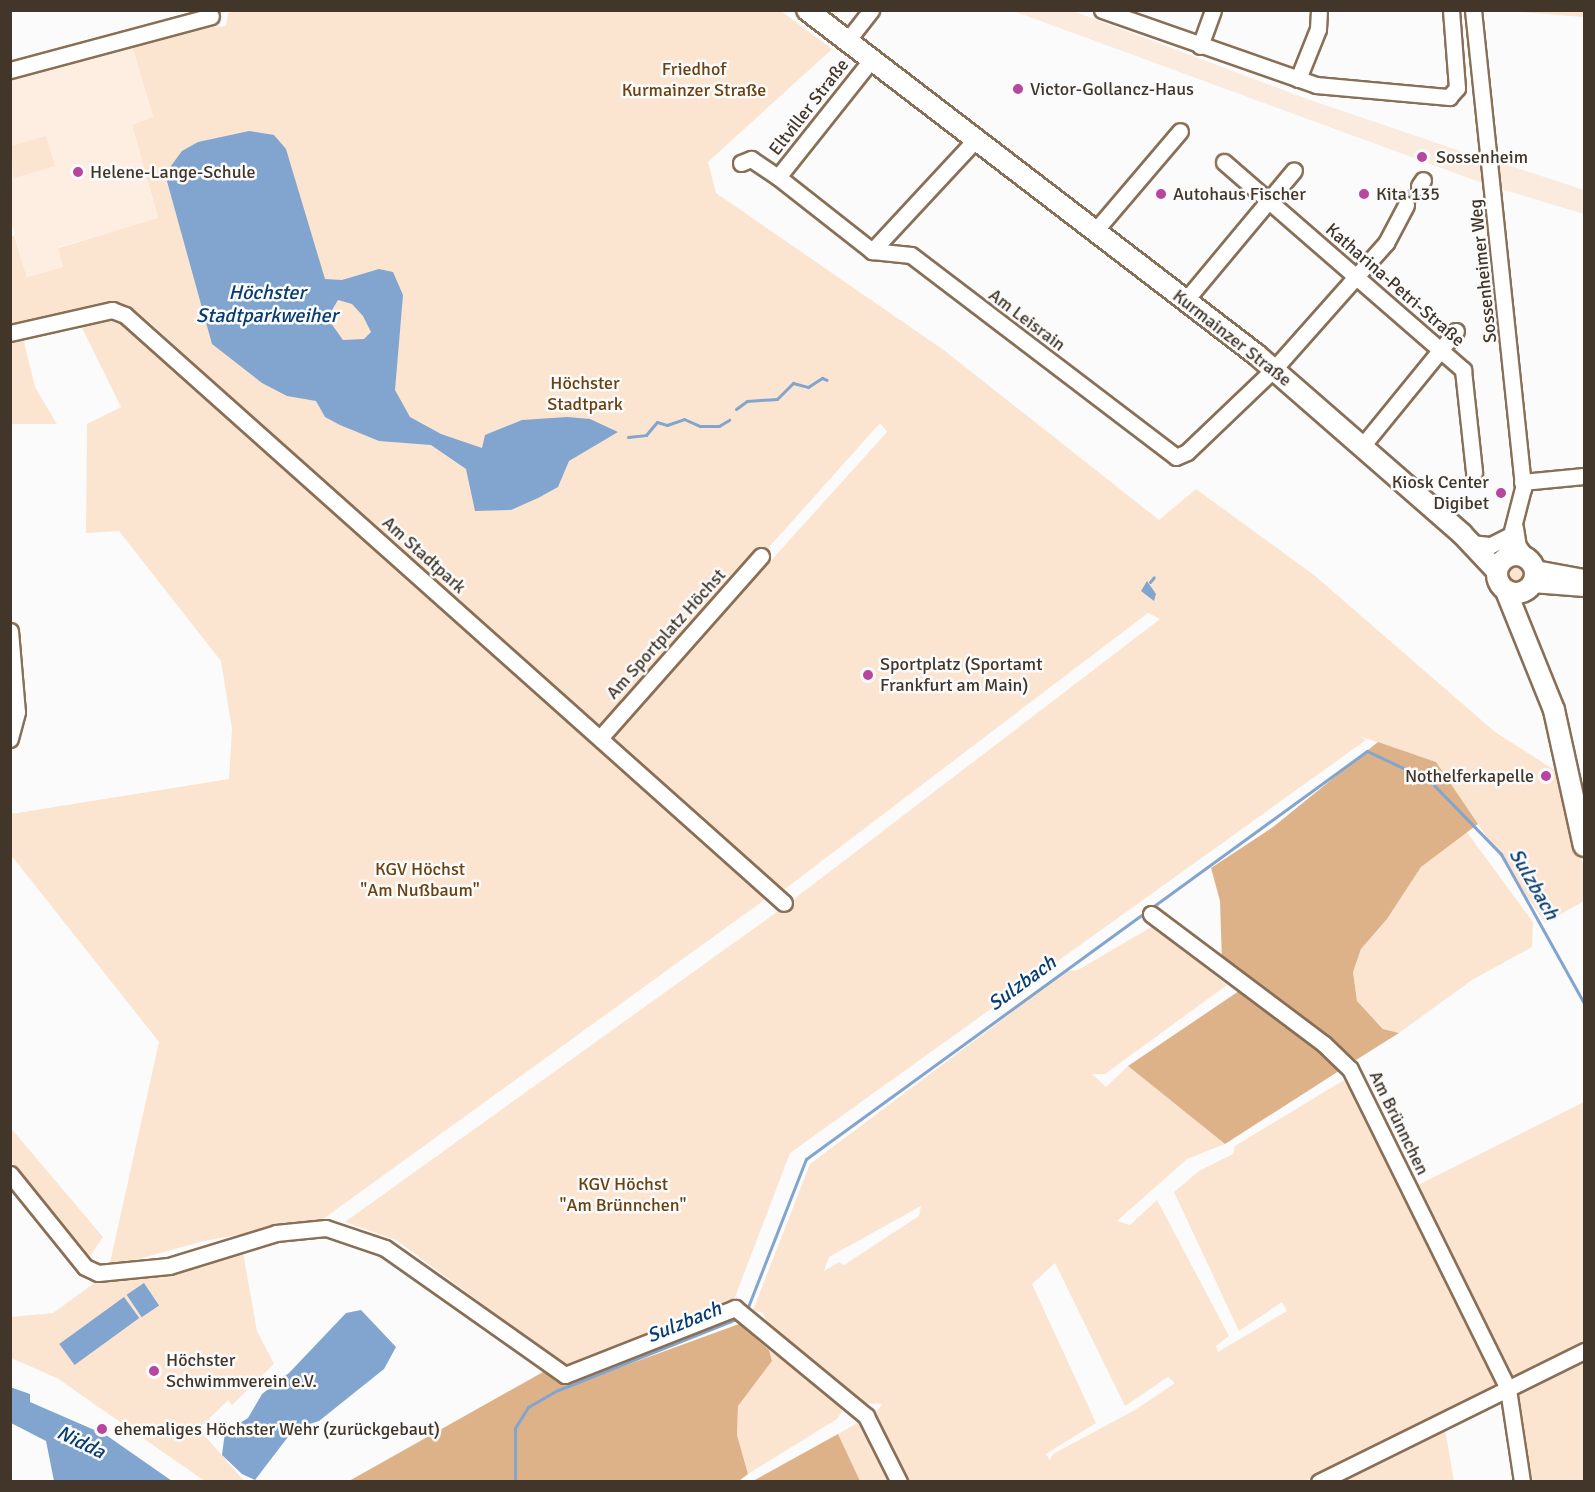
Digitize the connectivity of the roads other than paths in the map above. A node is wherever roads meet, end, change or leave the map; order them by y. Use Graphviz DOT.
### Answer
graph roads {
  1 [pos="807,10"];
  2 [pos="871,10"];
  3 [pos="1213,10"];
  4 [pos="1319,10"];
  5 [pos="1451,10"];
  6 [pos="1473,10"];
  7 [pos="1102,11"];
  8 [pos="211,16"];
  9 [pos="1452,27"];
  10 [pos="1476,30"];
  11 [pos="847,41"];
  12 [pos="1200,46"];
  13 [pos="871,60"];
  14 [pos="10,70"];
  15 [pos="1298,79"];
  16 [pos="1180,131"];
  17 [pos="975,140"];
  18 [pos="1224,162"];
  19 [pos="741,163"];
  20 [pos="1294,170"];
  21 [pos="778,177"];
  22 [pos="1268,201"];
  23 [pos="1406,205"];
  24 [pos="1095,231"];
  25 [pos="872,251"];
  26 [pos="1355,276"];
  27 [pos="1185,301"];
  28 [pos="1456,331"];
  29 [pos="10,333"];
  30 [pos="1441,351"];
  31 [pos="1274,369"];
  32 [pos="1363,445"];
  33 [pos="1474,472"];
  34 [pos="1584,476"];
  35 [pos="1522,482"];
  36 [pos="1512,532"];
  37 [pos="1474,546"];
  38 [pos="761,556"];
  39 [pos="1501,563"];
  40 [pos="1584,577"];
  41 [pos="1525,579"];
  42 [pos="1584,588"];
  43 [pos="10,631"];
  44 [pos="600,738"];
  45 [pos="10,739"];
  46 [pos="1584,846"];
  47 [pos="784,903"];
  48 [pos="1151,914"];
  49 [pos="10,1174"];
  50 [pos="1584,1351"];
  51 [pos="1508,1389"];
  52 [pos="899,1482"];
  53 [pos="1319,1482"];
  54 [pos="1522,1482"];
  1 -- 11 [label="main road, Kurmainzer Straße"];
  2 -- 11 [label="street"];
  3 -- 12 [label="street"];
  4 -- 15 [label="street"];
  5 -- 9 [label="street"];
  6 -- 10 [label="street, Sossenheimer Weg"];
  7 -- 12 [label="street"];
  8 -- 14 [label="street"];
  9 -- 10 [label="street"];
  9 -- 15 [label="street"];
  10 -- 35 [label="street, Sossenheimer Weg"];
  11 -- 13 [label="main road, Kurmainzer Straße"];
  12 -- 15 [label="street"];
  13 -- 17 [label="main road, Kurmainzer Straße"];
  13 -- 21 [label="street, Eltviller Straße"];
  16 -- 24 [label="street"];
  17 -- 24 [label="main road, Kurmainzer Straße"];
  17 -- 25 [label="street"];
  18 -- 22 [label="street, Katharina-Petri-Straße"];
  19 -- 21 [label="street"];
  20 -- 22 [label="street"];
  21 -- 25 [label="street"];
  22 -- 26 [label="street, Katharina-Petri-Straße"];
  22 -- 27 [label="street"];
  23 -- 26 [label="street"];
  24 -- 27 [label="main road, Kurmainzer Straße"];
  25 -- 31 [label="street, Am Leisrain"];
  26 -- 30 [label="street, Katharina-Petri-Straße"];
  26 -- 31 [label="street"];
  27 -- 31 [label="main road, Kurmainzer Straße"];
  28 -- 30 [label="street"];
  29 -- 44 [label="street, Am Stadtpark"];
  30 -- 32 [label="street"];
  30 -- 33 [label="street, Katharina-Petri-Straße"];
  31 -- 32 [label="main road, Kurmainzer Straße"];
  32 -- 37 [label="main road, Kurmainzer Straße"];
  34 -- 35 [label="street"];
  35 -- 36 [label="street, Sossenheimer Weg"];
  36 -- 37 [label="street"];
  36 -- 39 [label="street, Sossenheimer Weg"];
  36 -- 41 [label="street"];
  37 -- 39 [label="main road, Kurmainzer Straße"];
  38 -- 44 [label="street, Am Sportplatz Höchst"];
  39 -- 41 [label="main road"];
  39 -- 41 [label="main road, Kurmainzer Straße"];
  40 -- 41 [label="street"];
  41 -- 42 [label="street"];
  41 -- 46 [label="main road"];
  43 -- 45 [label="street"];
  44 -- 47 [label="street, Am Stadtpark"];
  48 -- 51 [label="street, Am Brünnchen"];
  49 -- 52 [label="street"];
  50 -- 51 [label="street"];
  51 -- 53 [label="street"];
  51 -- 54 [label="street, Am Brünnchen"];
}
